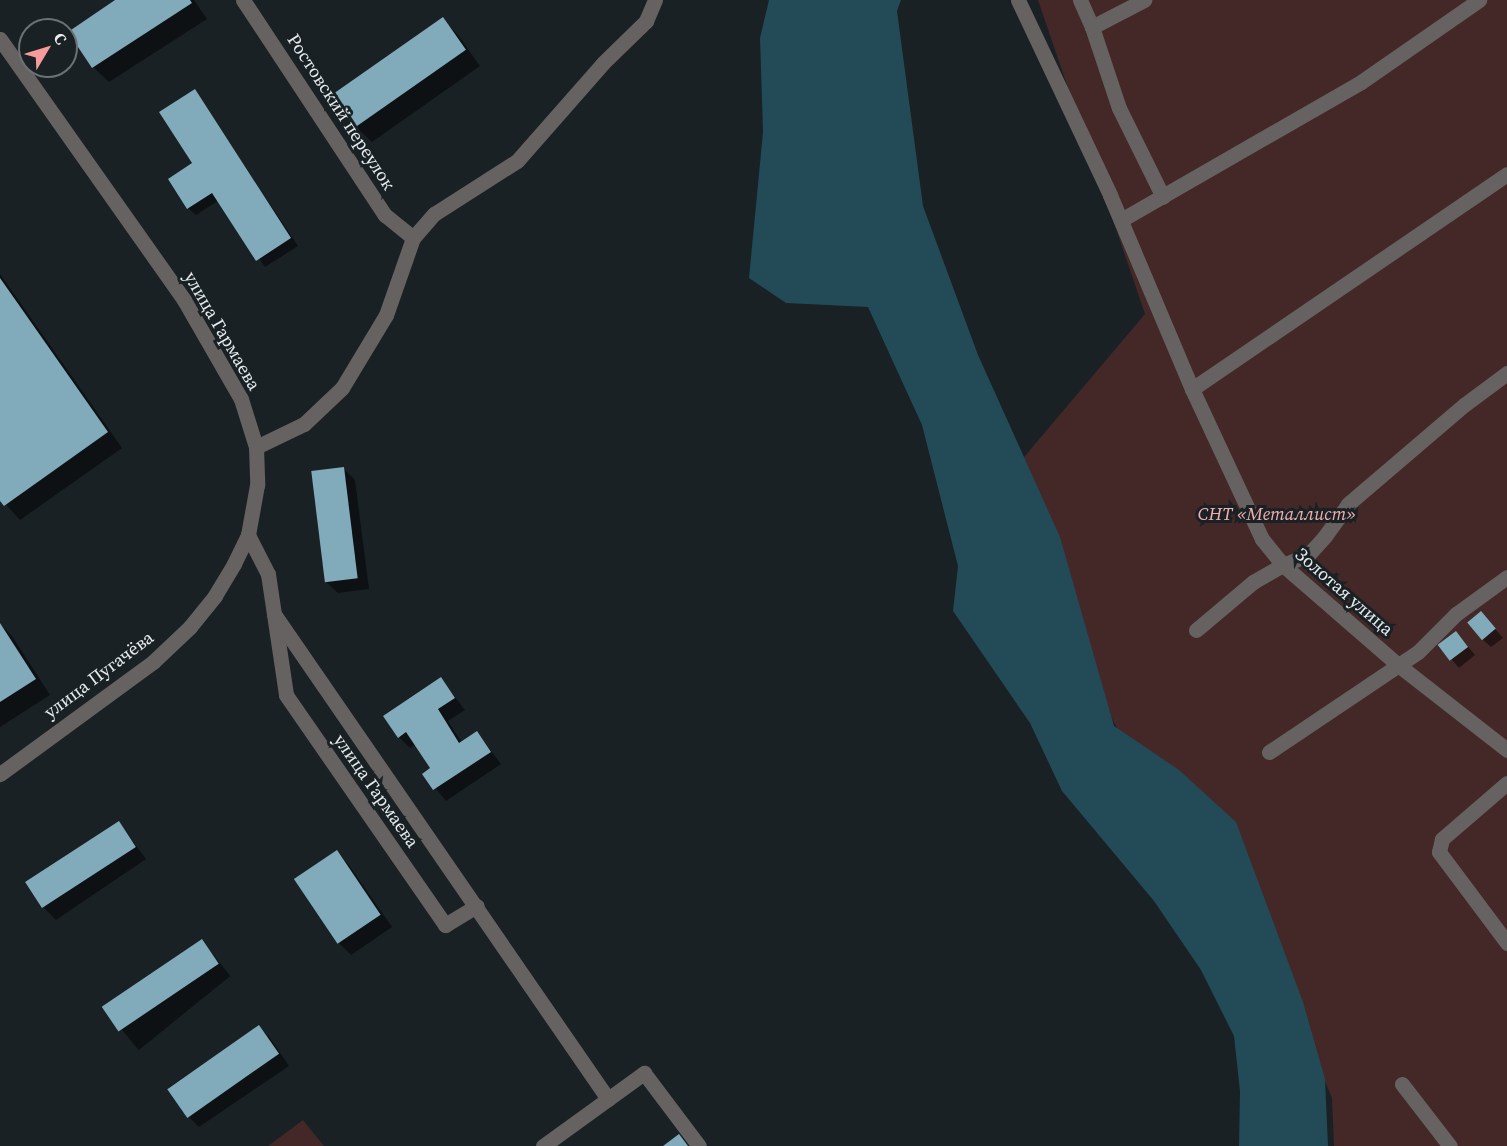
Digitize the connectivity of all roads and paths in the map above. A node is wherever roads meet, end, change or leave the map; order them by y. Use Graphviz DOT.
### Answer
graph roads {
  1 [pos="243,0"];
  2 [pos="655,0"];
  3 [pos="1018,0"];
  4 [pos="1080,0"];
  5 [pos="1144,0"];
  6 [pos="1479,0"];
  7 [pos="1092,27"];
  8 [pos="0,39"];
  9 [pos="1507,174"];
  10 [pos="1163,197"];
  11 [pos="1121,220"];
  12 [pos="413,238"];
  13 [pos="1507,373"];
  14 [pos="1192,389"];
  15 [pos="256,447"];
  16 [pos="248,535"];
  17 [pos="1283,564"];
  18 [pos="1507,577"];
  19 [pos="274,614"];
  20 [pos="1196,630"];
  21 [pos="1397,664"];
  22 [pos="1507,750"];
  23 [pos="1269,752"];
  24 [pos="0,774"];
  25 [pos="1507,783"];
  26 [pos="477,906"];
  27 [pos="1507,943"];
  28 [pos="1402,1084"];
  29 [pos="608,1099"];
  30 [pos="543,1146"];
  31 [pos="699,1146"];
  32 [pos="1450,1146"];
  1 -- 12 [label="street, Ростовский переулок"];
  2 -- 12 [label="street"];
  3 -- 11 [label="street, Золотая улица"];
  4 -- 7 [label="street"];
  5 -- 7 [label="street"];
  6 -- 10 [label="street"];
  7 -- 10 [label="street"];
  8 -- 15 [label="street, улица Гармаева"];
  9 -- 14 [label="street"];
  10 -- 11 [label="street"];
  11 -- 14 [label="street, Золотая улица"];
  12 -- 15 [label="street"];
  13 -- 17 [label="street"];
  14 -- 17 [label="street, Золотая улица"];
  15 -- 16 [label="street, улица Гармаева"];
  16 -- 19 [label="street, улица Гармаева"];
  16 -- 24 [label="street, улица Пугачёва"];
  17 -- 20 [label="street"];
  17 -- 21 [label="street, Золотая улица"];
  18 -- 21 [label="street"];
  19 -- 26 [label="street"];
  19 -- 26 [label="street, улица Гармаева"];
  21 -- 22 [label="street, Золотая улица"];
  21 -- 23 [label="street"];
  25 -- 27 [label="street"];
  26 -- 29 [label="street"];
  28 -- 32 [label="street"];
  29 -- 30 [label="street"];
  29 -- 31 [label="street"];
}
